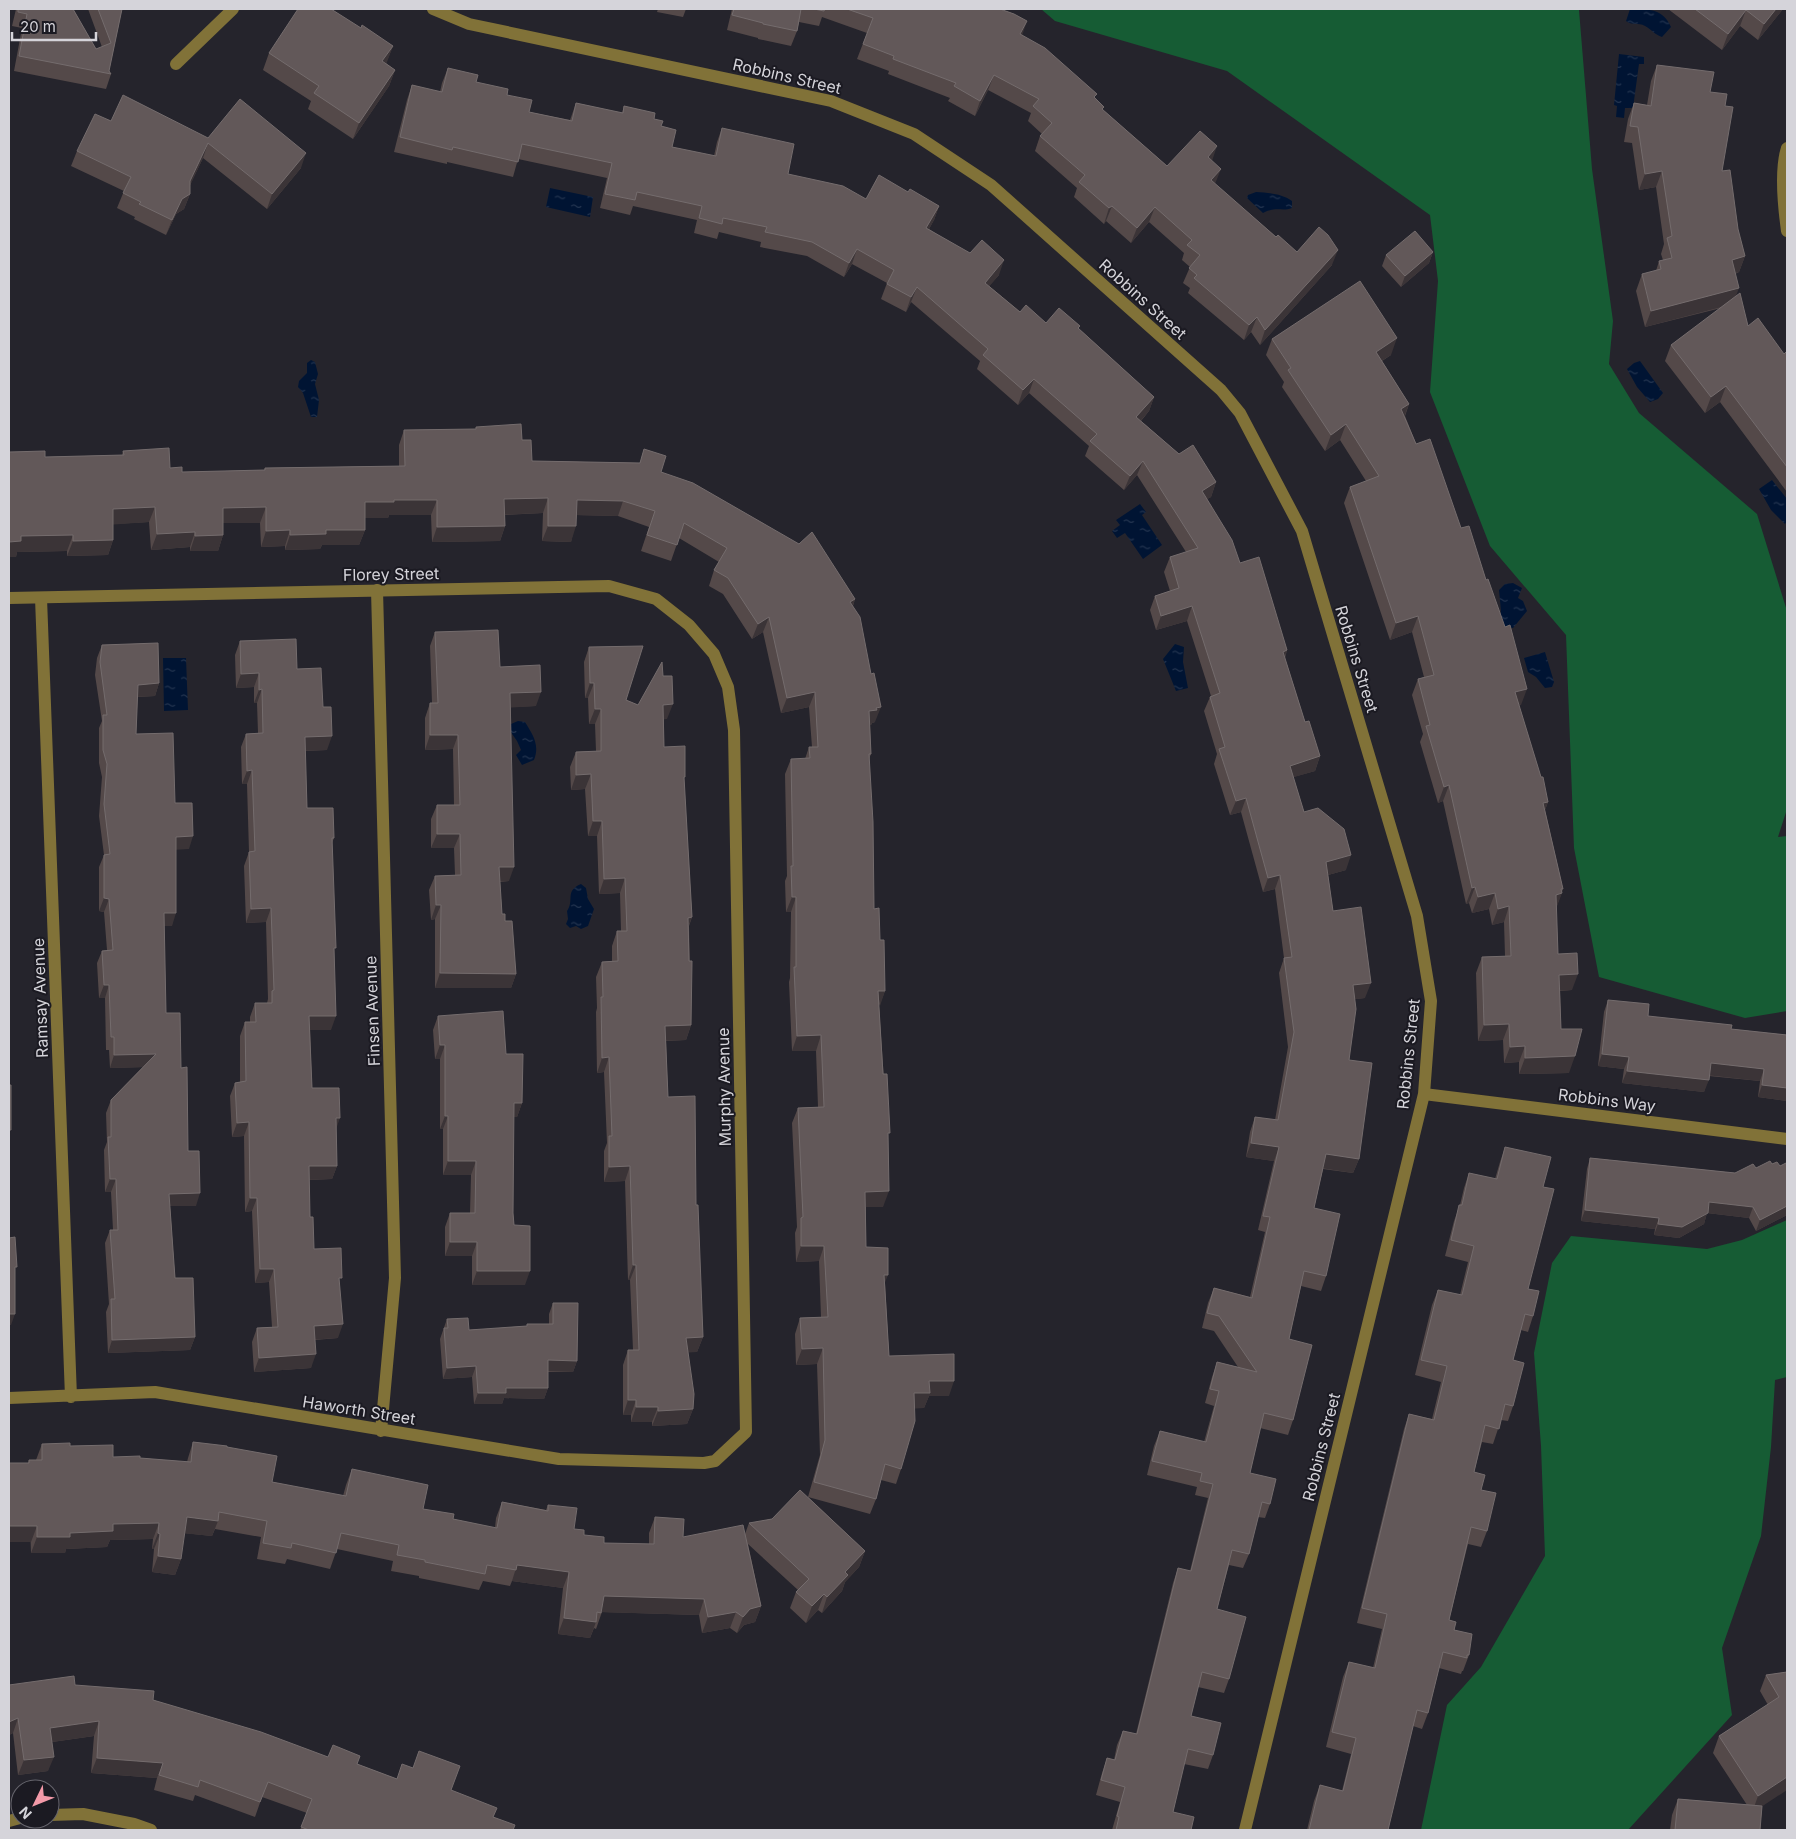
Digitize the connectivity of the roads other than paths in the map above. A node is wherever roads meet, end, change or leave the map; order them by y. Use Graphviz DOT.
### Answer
graph roads {
  1 [pos="233,9"];
  2 [pos="433,9"];
  3 [pos="176,64"];
  4 [pos="1786,152"];
  5 [pos="1787,231"];
  6 [pos="377,590"];
  7 [pos="9,598"];
  8 [pos="41,598"];
  9 [pos="728,687"];
  10 [pos="1424,1094"];
  11 [pos="1787,1139"];
  12 [pos="71,1397"];
  13 [pos="9,1398"];
  14 [pos="381,1431"];
  15 [pos="704,1463"];
  16 [pos="60,1815"];
  17 [pos="151,1830"];
  18 [pos="1245,1830"];
  1 -- 3 [label="street"];
  2 -- 10 [label="street, Robbins Street"];
  4 -- 5 [label="street"];
  6 -- 8 [label="street, Florey Street"];
  6 -- 9 [label="street, Florey Street"];
  6 -- 14 [label="street, Finsen Avenue"];
  7 -- 8 [label="street, Florey Street"];
  8 -- 12 [label="street, Ramsay Avenue"];
  9 -- 15 [label="street, Murphy Avenue"];
  10 -- 11 [label="street, Robbins Way"];
  10 -- 18 [label="street, Robbins Street"];
  12 -- 13 [label="street, Haworth Street"];
  12 -- 14 [label="street, Haworth Street"];
  14 -- 15 [label="street, Haworth Street"];
  16 -- 17 [label="street"];
}
